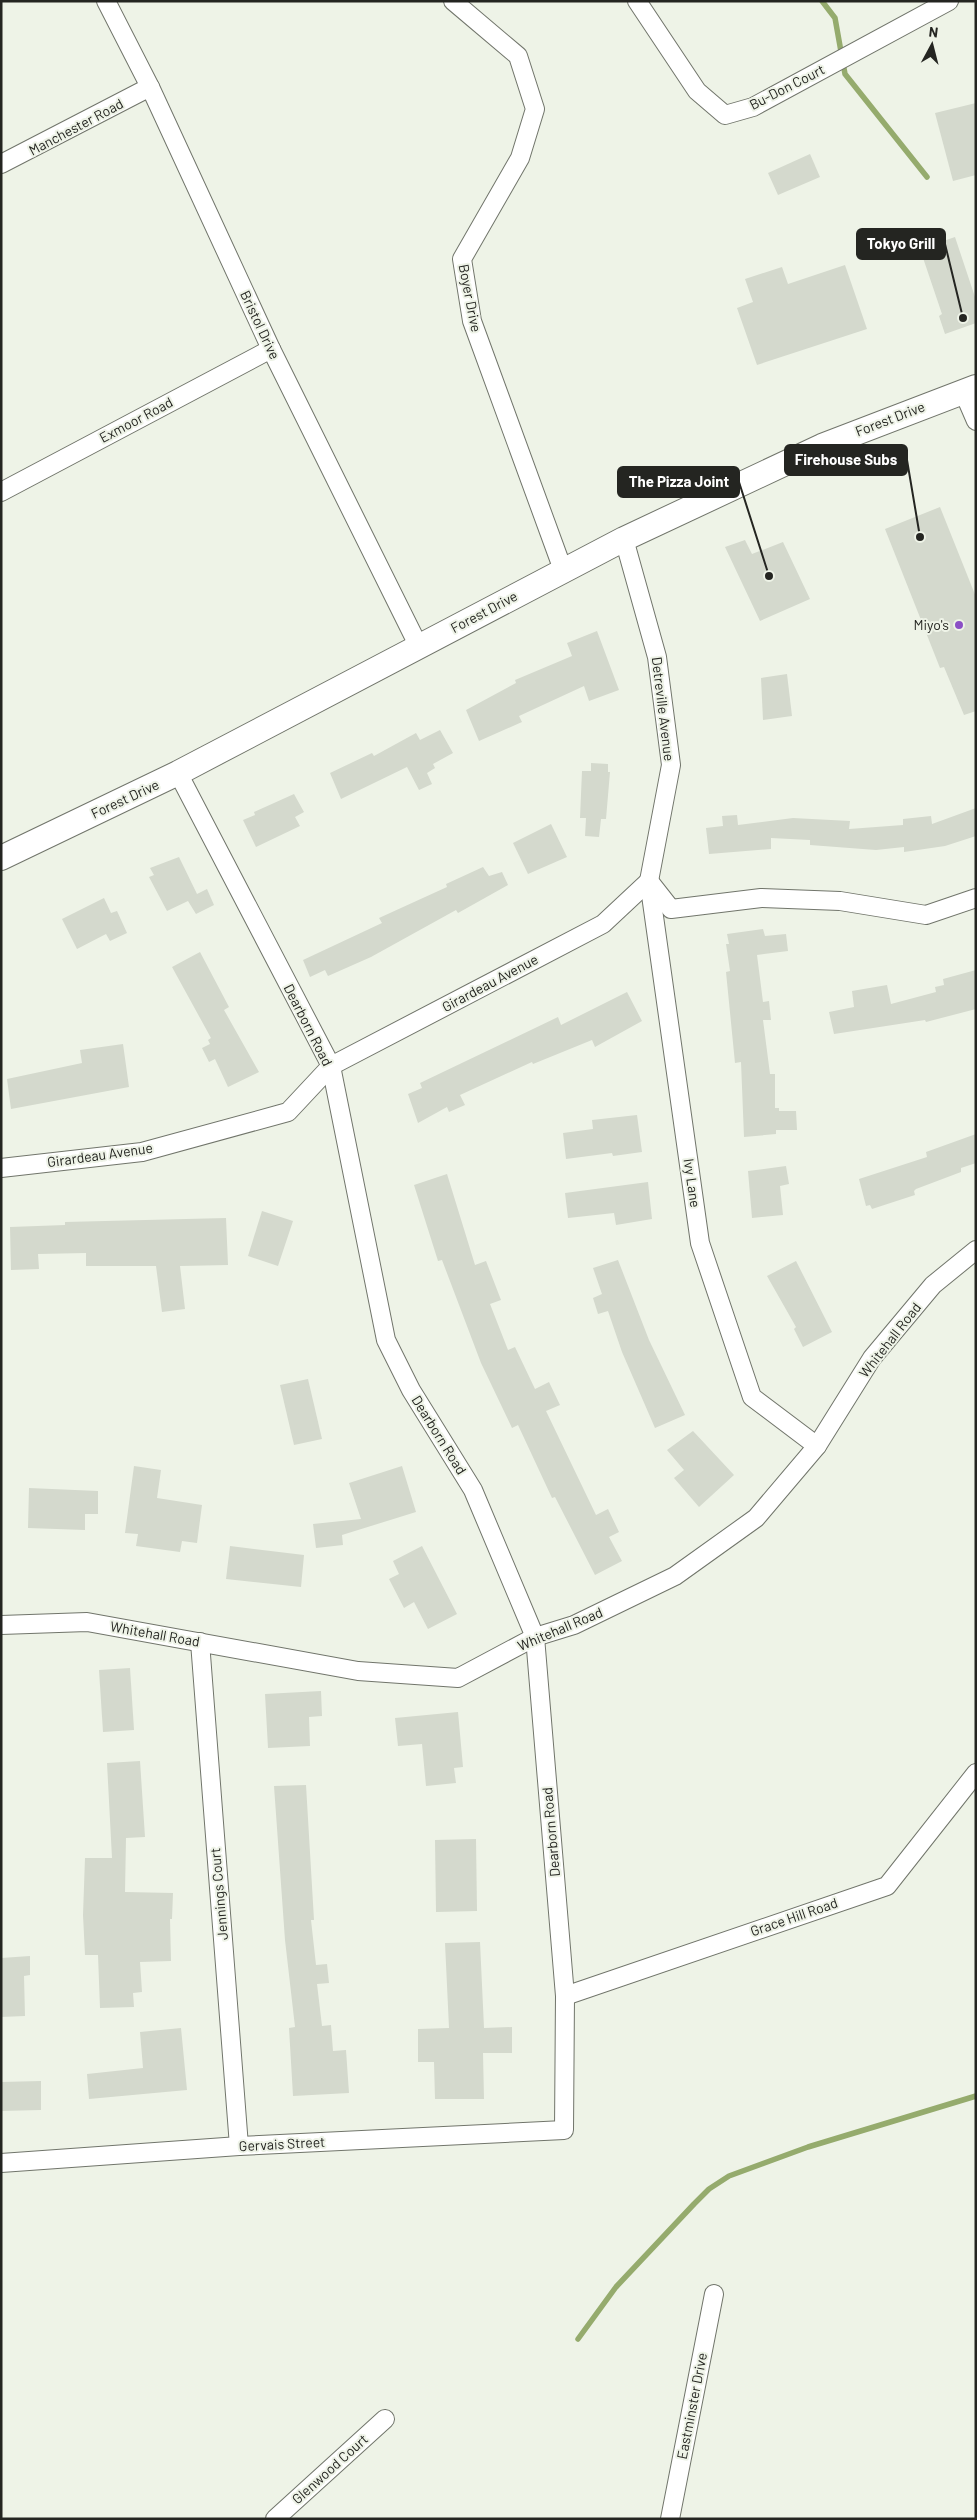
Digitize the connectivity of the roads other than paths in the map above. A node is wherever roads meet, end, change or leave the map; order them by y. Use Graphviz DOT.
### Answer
graph roads {
  1 [pos="106,1"];
  2 [pos="452,1"];
  3 [pos="637,1"];
  4 [pos="949,1"];
  5 [pos="150,88"];
  6 [pos="1,164"];
  7 [pos="271,349"];
  8 [pos="969,389"];
  9 [pos="976,421"];
  10 [pos="1,492"];
  11 [pos="624,539"];
  12 [pos="563,570"];
  13 [pos="419,647"];
  14 [pos="178,773"];
  15 [pos="1,858"];
  16 [pos="649,881"];
  17 [pos="976,898"];
  18 [pos="330,1066"];
  19 [pos="1,1168"];
  20 [pos="976,1250"];
  21 [pos="817,1446"];
  22 [pos="1,1625"];
  23 [pos="535,1637"];
  24 [pos="200,1642"];
  25 [pos="976,1773"];
  26 [pos="565,1996"];
  27 [pos="564,2130"];
  28 [pos="239,2146"];
  29 [pos="1,2163"];
  30 [pos="714,2294"];
  31 [pos="386,2418"];
  32 [pos="275,2519"];
  33 [pos="670,2519"];
  1 -- 5 [label="street, Bristol Drive"];
  2 -- 12 [label="street, Boyer Drive"];
  3 -- 4 [label="street, Bu-Don Court"];
  5 -- 6 [label="street, Manchester Road"];
  5 -- 7 [label="street, Bristol Drive"];
  7 -- 10 [label="street, Exmoor Road"];
  7 -- 13 [label="street, Bristol Drive"];
  8 -- 9 [label="street"];
  8 -- 11 [label="main road, Forest Drive"];
  11 -- 12 [label="main road, Forest Drive"];
  11 -- 16 [label="street, Detreville Avenue"];
  12 -- 13 [label="main road, Forest Drive"];
  13 -- 14 [label="main road, Forest Drive"];
  14 -- 15 [label="main road, Forest Drive"];
  14 -- 18 [label="street, Dearborn Road"];
  16 -- 17 [label="street"];
  16 -- 18 [label="street, Girardeau Avenue"];
  16 -- 21 [label="street, Ivy Lane"];
  18 -- 19 [label="street, Girardeau Avenue"];
  18 -- 23 [label="street, Dearborn Road"];
  20 -- 21 [label="street, Whitehall Road"];
  21 -- 23 [label="street, Whitehall Road"];
  22 -- 24 [label="street, Whitehall Road"];
  23 -- 24 [label="street, Whitehall Road"];
  23 -- 26 [label="street, Dearborn Road"];
  24 -- 28 [label="street, Jennings Court"];
  25 -- 26 [label="street, Grace Hill Road"];
  26 -- 27 [label="street, Dearborn Road"];
  27 -- 28 [label="street, Gervais Street"];
  28 -- 29 [label="street, Gervais Street"];
  30 -- 33 [label="street, Eastminster Drive"];
  31 -- 32 [label="street, Glenwood Court"];
}
